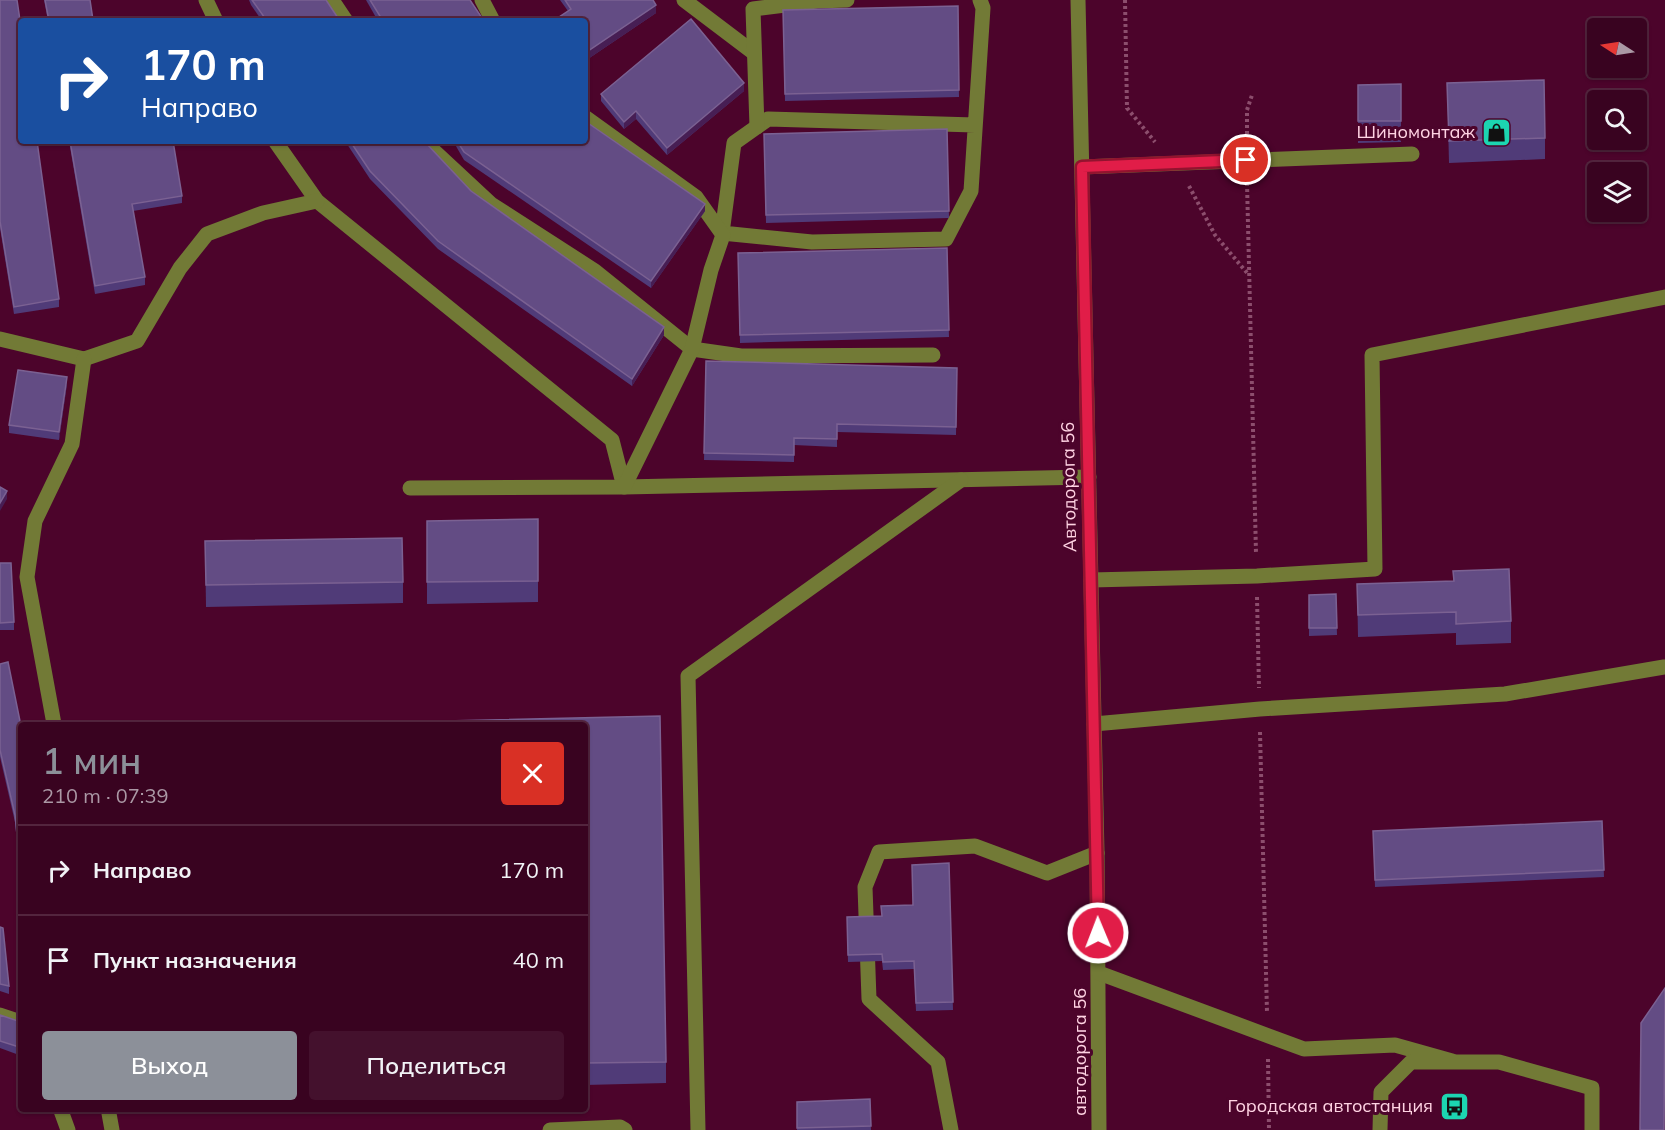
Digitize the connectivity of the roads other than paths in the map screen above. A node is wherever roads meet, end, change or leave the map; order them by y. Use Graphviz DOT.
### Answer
graph roads {
  1 [pos="207,0"];
  2 [pos="332,0"];
  3 [pos="482,0"];
  4 [pos="684,0"];
  5 [pos="847,0"];
  6 [pos="980,0"];
  7 [pos="1078,0"];
  8 [pos="215,18"];
  9 [pos="344,18"];
  10 [pos="491,18"];
  11 [pos="754,53"];
  12 [pos="588,119"];
  13 [pos="975,125"];
  14 [pos="757,127"];
  15 [pos="277,144"];
  16 [pos="429,144"];
  17 [pos="1412,153"];
  18 [pos="1082,167"];
  19 [pos="317,201"];
  20 [pos="722,233"];
  21 [pos="1665,297"];
  22 [pos="0,339"];
  23 [pos="693,349"];
  24 [pos="933,356"];
  25 [pos="84,359"];
  26 [pos="1089,477"];
  27 [pos="961,480"];
  28 [pos="410,488"];
  29 [pos="624,488"];
  30 [pos="1091,580"];
  31 [pos="1664,667"];
  32 [pos="54,722"];
  33 [pos="1094,724"];
  34 [pos="1097,853"];
  35 [pos="1099,973"];
  36 [pos="0,1015"];
  37 [pos="18,1021"];
  38 [pos="1452,1061"];
  39 [pos="61,1112"];
  40 [pos="109,1112"];
  41 [pos="68,1130"];
  42 [pos="112,1130"];
  43 [pos="550,1130"];
  44 [pos="625,1130"];
  45 [pos="698,1130"];
  46 [pos="951,1130"];
  47 [pos="1099,1130"];
  48 [pos="1380,1130"];
  49 [pos="1592,1130"];
  1 -- 8 [label="street"];
  2 -- 9 [label="street"];
  3 -- 10 [label="street"];
  4 -- 11 [label="street"];
  5 -- 11 [label="street"];
  6 -- 13 [label="street"];
  7 -- 18 [label="street, Автодорога 56"];
  11 -- 14 [label="street"];
  12 -- 20 [label="street"];
  13 -- 14 [label="street"];
  13 -- 20 [label="street"];
  14 -- 20 [label="street"];
  15 -- 19 [label="street"];
  16 -- 23 [label="street"];
  17 -- 18 [label="street"];
  18 -- 26 [label="street, Автодорога 56"];
  19 -- 25 [label="street"];
  19 -- 29 [label="street"];
  20 -- 23 [label="street"];
  21 -- 30 [label="street"];
  22 -- 25 [label="street"];
  23 -- 24 [label="street"];
  23 -- 29 [label="street"];
  25 -- 32 [label="street"];
  26 -- 27 [label="street"];
  26 -- 30 [label="street, Автодорога 56"];
  27 -- 29 [label="street"];
  27 -- 45 [label="street"];
  28 -- 29 [label="street"];
  30 -- 33 [label="street, Автодорога 56"];
  31 -- 33 [label="street"];
  33 -- 34 [label="street, Автодорога 56"];
  34 -- 35 [label="street, Автодорога 56"];
  34 -- 46 [label="street"];
  35 -- 38 [label="street"];
  35 -- 47 [label="street, автодорога 56"];
  36 -- 37 [label="street"];
  38 -- 48 [label="street"];
  38 -- 49 [label="street"];
  39 -- 41 [label="street"];
  40 -- 42 [label="street"];
  43 -- 44 [label="street"];
}
